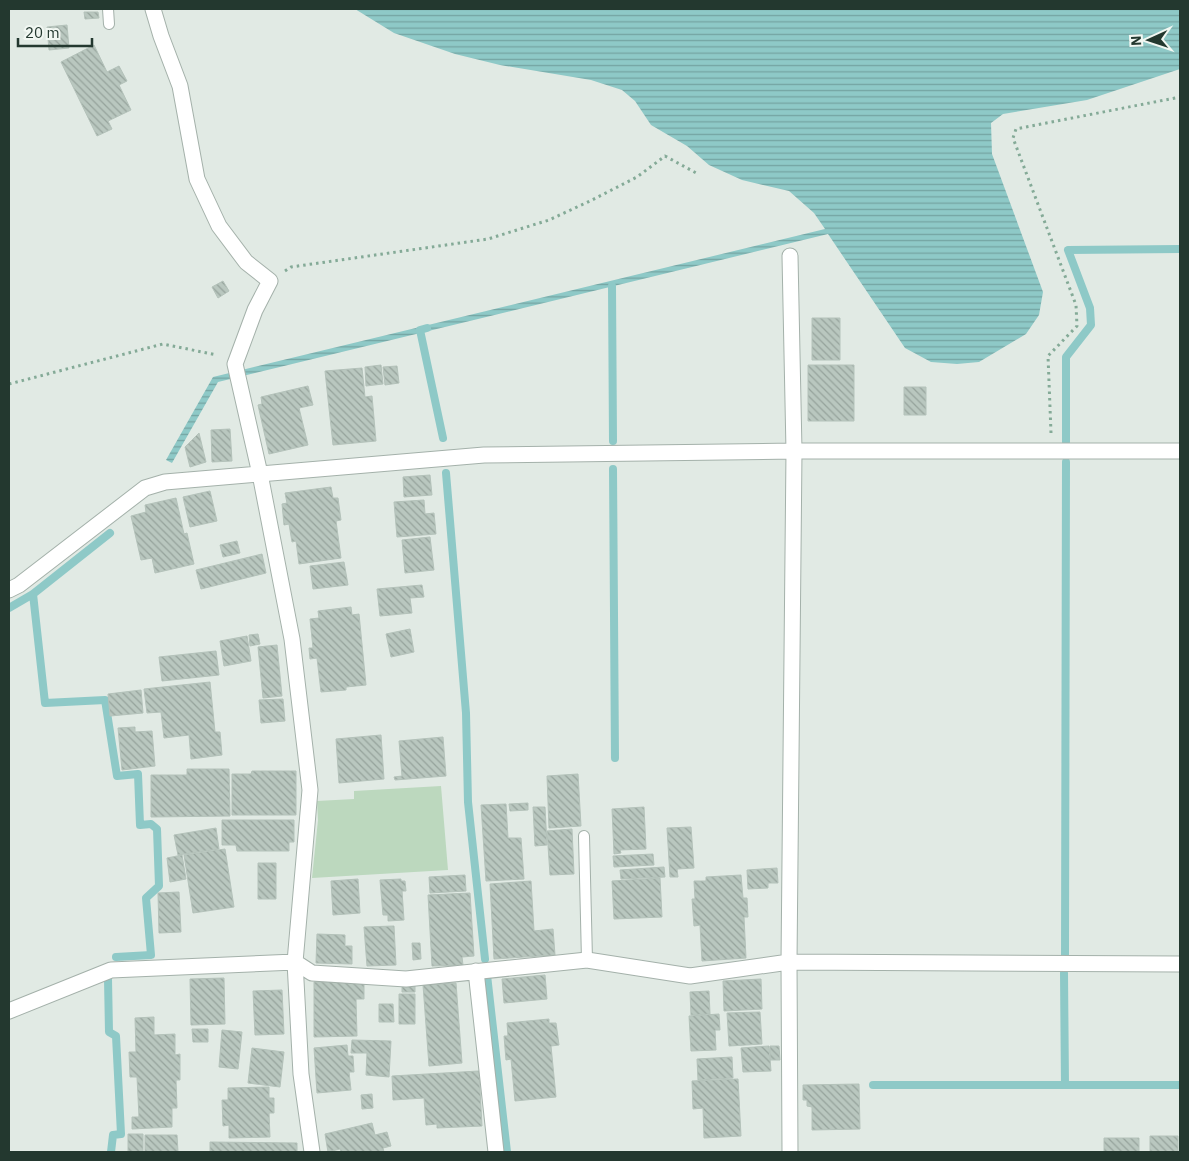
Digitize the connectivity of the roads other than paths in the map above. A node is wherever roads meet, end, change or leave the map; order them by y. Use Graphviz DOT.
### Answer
graph roads {
  1 [pos="108,9"];
  2 [pos="154,9"];
  3 [pos="109,24"];
  4 [pos="790,256"];
  5 [pos="794,451"];
  6 [pos="1180,451"];
  7 [pos="260,474"];
  8 [pos="9,590"];
  9 [pos="584,836"];
  10 [pos="587,960"];
  11 [pos="295,962"];
  12 [pos="789,962"];
  13 [pos="1180,964"];
  14 [pos="476,971"];
  15 [pos="9,1011"];
  16 [pos="312,1152"];
  17 [pos="496,1152"];
  18 [pos="790,1152"];
  1 -- 3 [label="lane"];
  2 -- 7 [label="street"];
  4 -- 5 [label="street"];
  5 -- 6 [label="street"];
  5 -- 7 [label="street"];
  5 -- 12 [label="street"];
  7 -- 8 [label="street"];
  7 -- 11 [label="street"];
  9 -- 10 [label="lane"];
  10 -- 12 [label="street"];
  10 -- 14 [label="street"];
  11 -- 14 [label="street"];
  11 -- 15 [label="street"];
  11 -- 16 [label="street"];
  12 -- 13 [label="street"];
  12 -- 18 [label="street"];
  14 -- 17 [label="street"];
}
